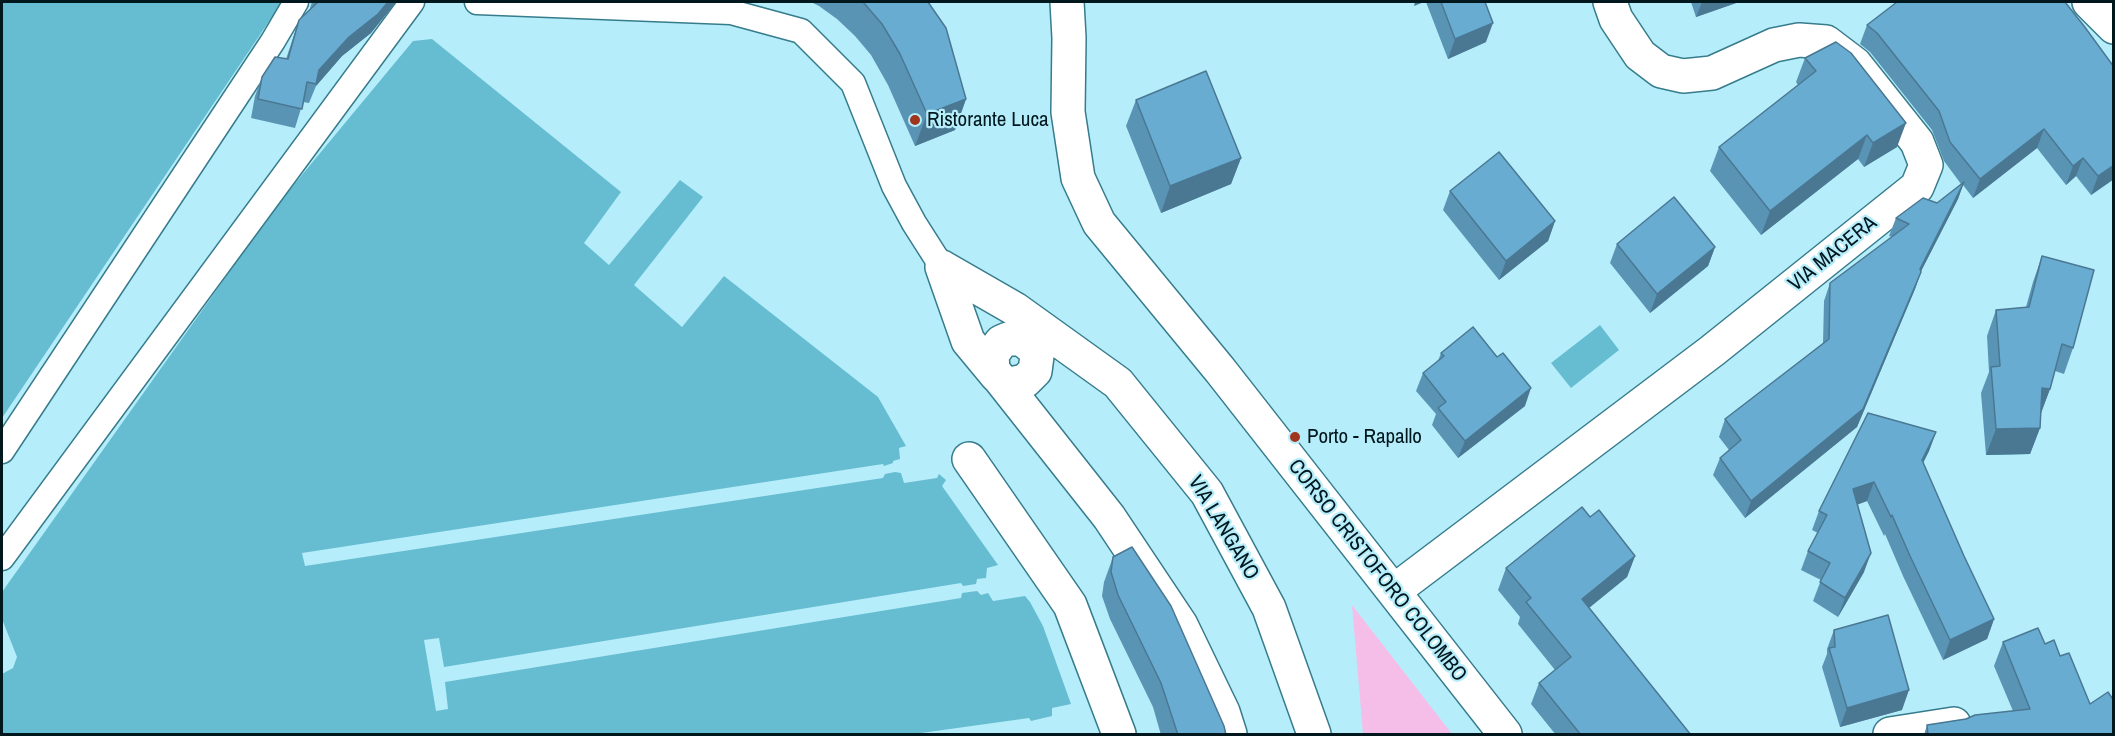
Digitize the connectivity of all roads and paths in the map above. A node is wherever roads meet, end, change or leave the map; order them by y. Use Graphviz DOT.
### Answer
graph roads {
  1 [pos="296,2"];
  2 [pos="412,2"];
  3 [pos="477,2"];
  4 [pos="1067,2"];
  5 [pos="1610,2"];
  6 [pos="2090,2"];
  7 [pos="2114,27"];
  8 [pos="942,267"];
  9 [pos="1047,331"];
  10 [pos="1001,342"];
  11 [pos="1035,371"];
  12 [pos="1000,378"];
  13 [pos="2,451"];
  14 [pos="969,459"];
  15 [pos="2,558"];
  16 [pos="1394,591"];
  17 [pos="1954,724"];
  18 [pos="1119,735"];
  19 [pos="1230,735"];
  20 [pos="1314,735"];
  21 [pos="1505,735"];
  22 [pos="1890,735"];
  1 -- 13 [label="lane"];
  2 -- 15 [label="lane"];
  3 -- 8 [label="lane"];
  4 -- 16 [label="street, CORSO CRISTOFORO COLOMBO"];
  5 -- 16 [label="street, VIA MACERA"];
  6 -- 7 [label="street"];
  8 -- 9 [label="street, VIA LANGANO"];
  8 -- 12 [label="street"];
  9 -- 10 [label="street"];
  9 -- 11 [label="street"];
  9 -- 20 [label="street, VIA LANGANO"];
  10 -- 11 [label="street"];
  10 -- 12 [label="street"];
  11 -- 12 [label="street"];
  12 -- 19 [label="street"];
  14 -- 18 [label="street"];
  16 -- 21 [label="street, CORSO CRISTOFORO COLOMBO"];
  17 -- 22 [label="street"];
}
